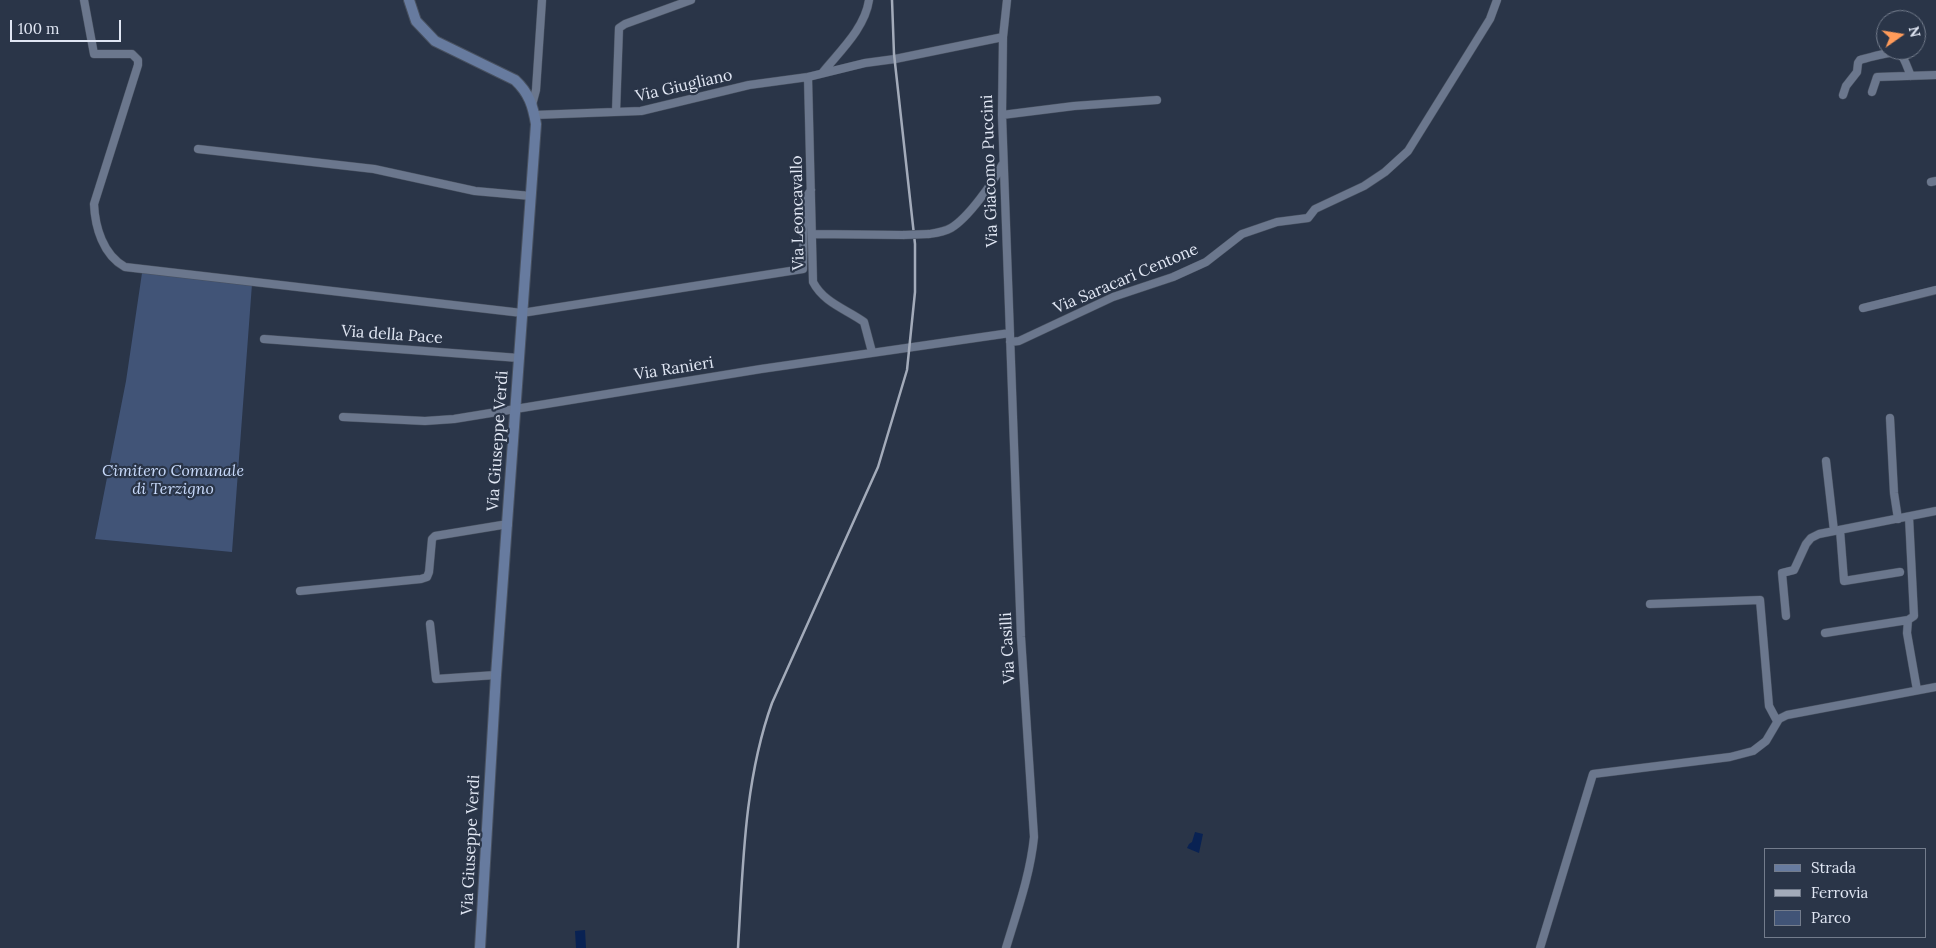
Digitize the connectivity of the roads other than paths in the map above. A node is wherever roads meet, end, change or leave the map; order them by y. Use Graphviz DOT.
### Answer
graph roads {
  1 [pos="84,0"];
  2 [pos="409,0"];
  3 [pos="542,0"];
  4 [pos="691,0"];
  5 [pos="869,0"];
  6 [pos="1007,0"];
  7 [pos="1497,0"];
  8 [pos="1003,37"];
  9 [pos="823,72"];
  10 [pos="1936,75"];
  11 [pos="1911,76"];
  12 [pos="808,77"];
  13 [pos="1872,92"];
  14 [pos="1842,95"];
  15 [pos="1157,100"];
  16 [pos="533,110"];
  17 [pos="616,112"];
  18 [pos="1002,115"];
  19 [pos="198,150"];
  20 [pos="1003,163"];
  21 [pos="811,190"];
  22 [pos="531,196"];
  23 [pos="812,234"];
  24 [pos="1936,290"];
  25 [pos="1863,308"];
  26 [pos="522,313"];
  27 [pos="1010,333"];
  28 [pos="264,339"];
  29 [pos="1010,342"];
  30 [pos="872,352"];
  31 [pos="519,358"];
  32 [pos="516,409"];
  33 [pos="343,417"];
  34 [pos="1890,418"];
  35 [pos="1826,461"];
  36 [pos="1936,512"];
  37 [pos="1909,517"];
  38 [pos="1898,519"];
  39 [pos="508,524"];
  40 [pos="1837,531"];
  41 [pos="1900,572"];
  42 [pos="300,591"];
  43 [pos="1650,604"];
  44 [pos="1786,616"];
  45 [pos="1908,620"];
  46 [pos="430,624"];
  47 [pos="1825,633"];
  48 [pos="496,676"];
  49 [pos="1936,687"];
  50 [pos="1917,690"];
  51 [pos="1777,721"];
  52 [pos="480,948"];
  53 [pos="1006,948"];
  54 [pos="1540,948"];
  1 -- 26 [label="street"];
  2 -- 16 [label="street"];
  3 -- 16 [label="street"];
  4 -- 17 [label="street"];
  5 -- 9 [label="street"];
  6 -- 8 [label="street, Via Giacomo Puccini"];
  7 -- 29 [label="street, Via Saracari Centone"];
  8 -- 9 [label="street, Via Giugliano"];
  8 -- 18 [label="street, Via Giacomo Puccini"];
  9 -- 12 [label="street, Via Giugliano"];
  10 -- 11 [label="street"];
  11 -- 13 [label="street"];
  11 -- 14 [label="street"];
  12 -- 17 [label="street, Via Giugliano"];
  12 -- 21 [label="street, Via Leoncavallo"];
  15 -- 18 [label="street"];
  16 -- 17 [label="street, Via Giugliano"];
  16 -- 22 [label="street, Via Giuseppe Verdi"];
  18 -- 20 [label="street, Via Giacomo Puccini"];
  19 -- 22 [label="street"];
  20 -- 23 [label="street, bridge"];
  20 -- 27 [label="street, Via Giacomo Puccini"];
  21 -- 23 [label="street, Via Leoncavallo"];
  21 -- 26 [label="street"];
  22 -- 26 [label="street, Via Giuseppe Verdi"];
  23 -- 30 [label="street, Via Leoncavallo"];
  24 -- 25 [label="street"];
  26 -- 31 [label="street, Via Giuseppe Verdi"];
  27 -- 29 [label="street, Via Giacomo Puccini"];
  27 -- 30 [label="street, Via Ranieri"];
  28 -- 31 [label="street, Via della Pace"];
  29 -- 53 [label="street, Via Casilli"];
  30 -- 32 [label="street, Via Ranieri"];
  31 -- 32 [label="street, Via Giuseppe Verdi"];
  32 -- 33 [label="street, Via Ranieri"];
  32 -- 39 [label="street, Via Giuseppe Verdi"];
  34 -- 38 [label="street"];
  35 -- 40 [label="street"];
  36 -- 37 [label="street"];
  37 -- 38 [label="street"];
  37 -- 45 [label="street"];
  38 -- 40 [label="street"];
  39 -- 42 [label="street"];
  39 -- 48 [label="street, Via Giuseppe Verdi"];
  40 -- 41 [label="street"];
  40 -- 44 [label="street"];
  43 -- 51 [label="street"];
  45 -- 47 [label="street"];
  45 -- 50 [label="street"];
  46 -- 48 [label="street"];
  48 -- 52 [label="street, Via Giuseppe Verdi"];
  49 -- 50 [label="street"];
  50 -- 51 [label="street"];
  51 -- 54 [label="street"];
}
